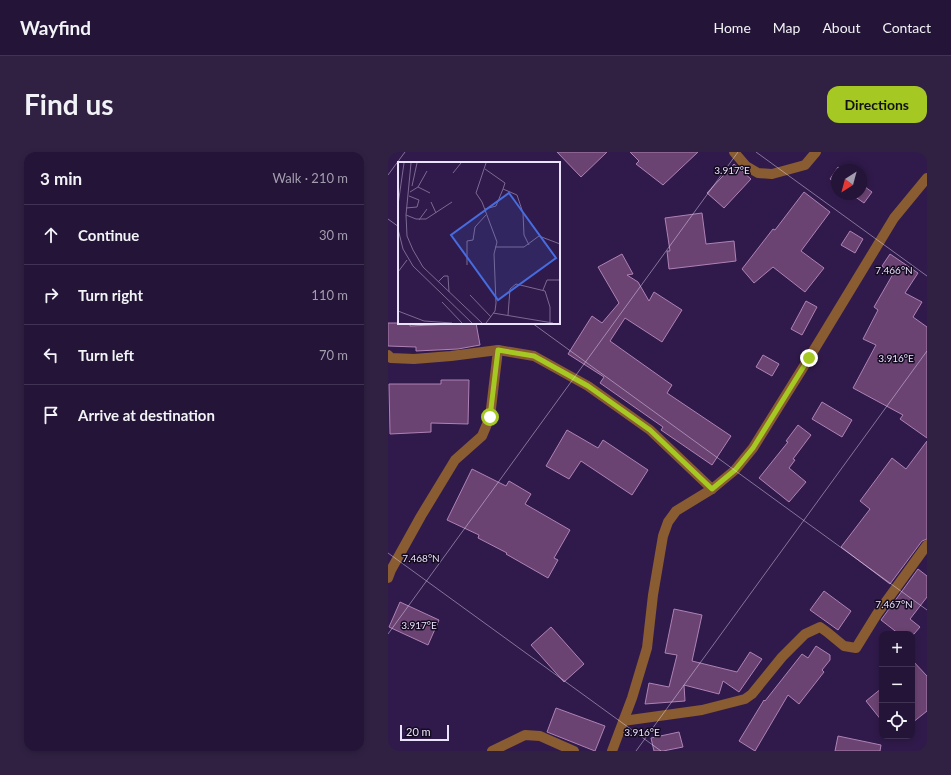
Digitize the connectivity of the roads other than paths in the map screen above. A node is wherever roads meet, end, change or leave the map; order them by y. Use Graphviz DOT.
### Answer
graph roads {
  1 [pos="734,152"];
  2 [pos="816,152"];
  3 [pos="927,178"];
  4 [pos="498,350"];
  5 [pos="388,355"];
  6 [pos="712,489"];
  7 [pos="927,545"];
  8 [pos="388,578"];
  9 [pos="623,721"];
  10 [pos="492,751"];
  11 [pos="574,751"];
  12 [pos="612,751"];
  1 -- 2 [label="street"];
  3 -- 6 [label="street"];
  4 -- 5 [label="street"];
  4 -- 6 [label="street"];
  4 -- 8 [label="street"];
  6 -- 9 [label="street"];
  7 -- 9 [label="street"];
  9 -- 12 [label="street"];
  10 -- 11 [label="street"];
}
